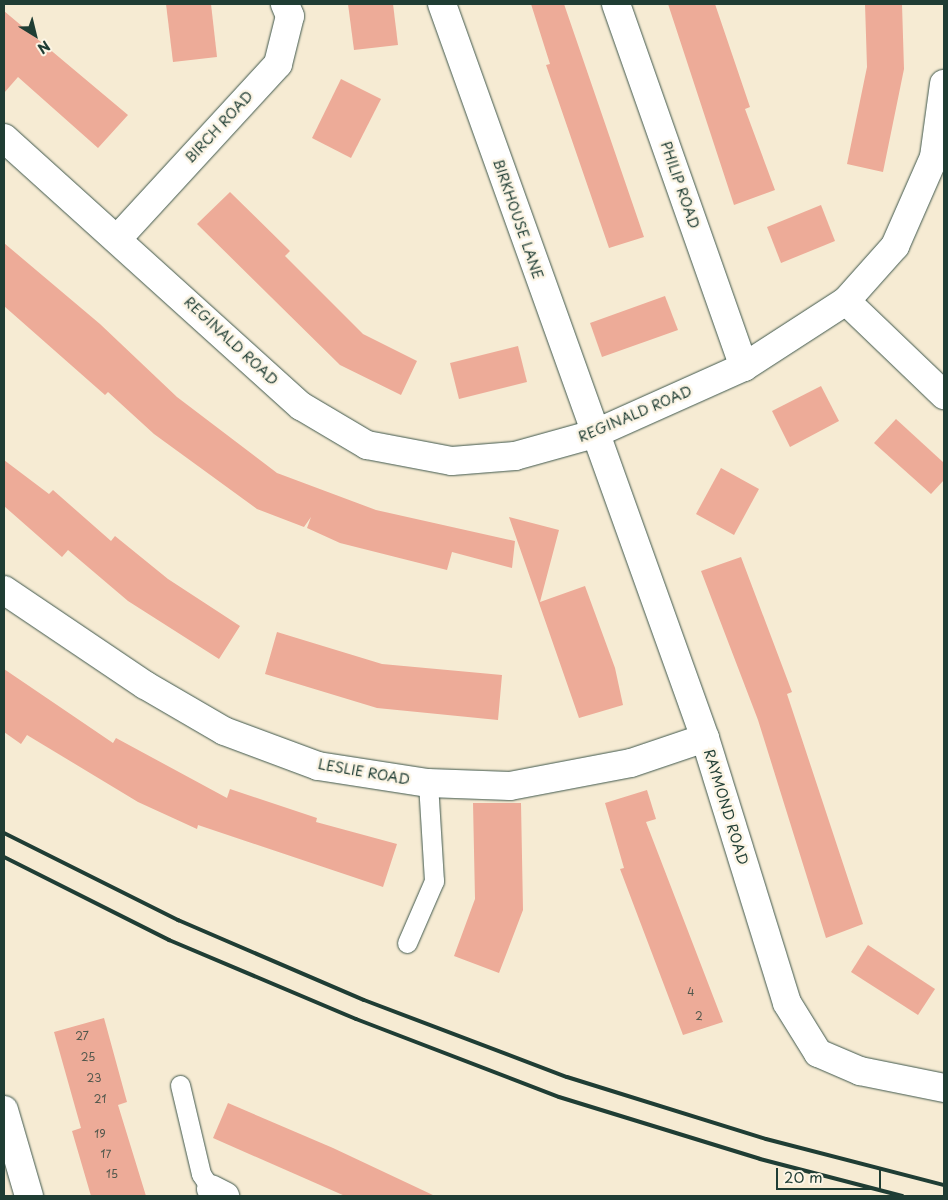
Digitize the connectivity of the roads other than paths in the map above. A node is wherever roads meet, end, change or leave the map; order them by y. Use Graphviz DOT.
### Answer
graph roads {
  1 [pos="285,4"];
  2 [pos="442,4"];
  3 [pos="616,4"];
  4 [pos="944,84"];
  5 [pos="4,138"];
  6 [pos="119,237"];
  7 [pos="846,301"];
  8 [pos="744,367"];
  9 [pos="944,396"];
  10 [pos="594,434"];
  11 [pos="4,590"];
  12 [pos="705,738"];
  13 [pos="428,783"];
  14 [pos="407,943"];
  15 [pos="180,1086"];
  16 [pos="944,1088"];
  17 [pos="4,1110"];
  18 [pos="218,1192"];
  19 [pos="29,1196"];
  1 -- 6 [label="street, BIRCH ROAD"];
  2 -- 10 [label="street, BIRKHOUSE LANE"];
  3 -- 8 [label="street, PHILIP ROAD"];
  4 -- 7 [label="street, REGINALD ROAD"];
  5 -- 6 [label="street, REGINALD ROAD"];
  6 -- 10 [label="street, REGINALD ROAD"];
  7 -- 8 [label="street, REGINALD ROAD"];
  7 -- 9 [label="street"];
  8 -- 10 [label="street, REGINALD ROAD"];
  10 -- 12 [label="street, RAYMOND ROAD"];
  11 -- 13 [label="street, LESLIE ROAD"];
  12 -- 13 [label="street, LESLIE ROAD"];
  12 -- 16 [label="street, RAYMOND ROAD"];
  13 -- 14 [label="lane"];
  15 -- 18 [label="lane"];
  17 -- 19 [label="street"];
}
